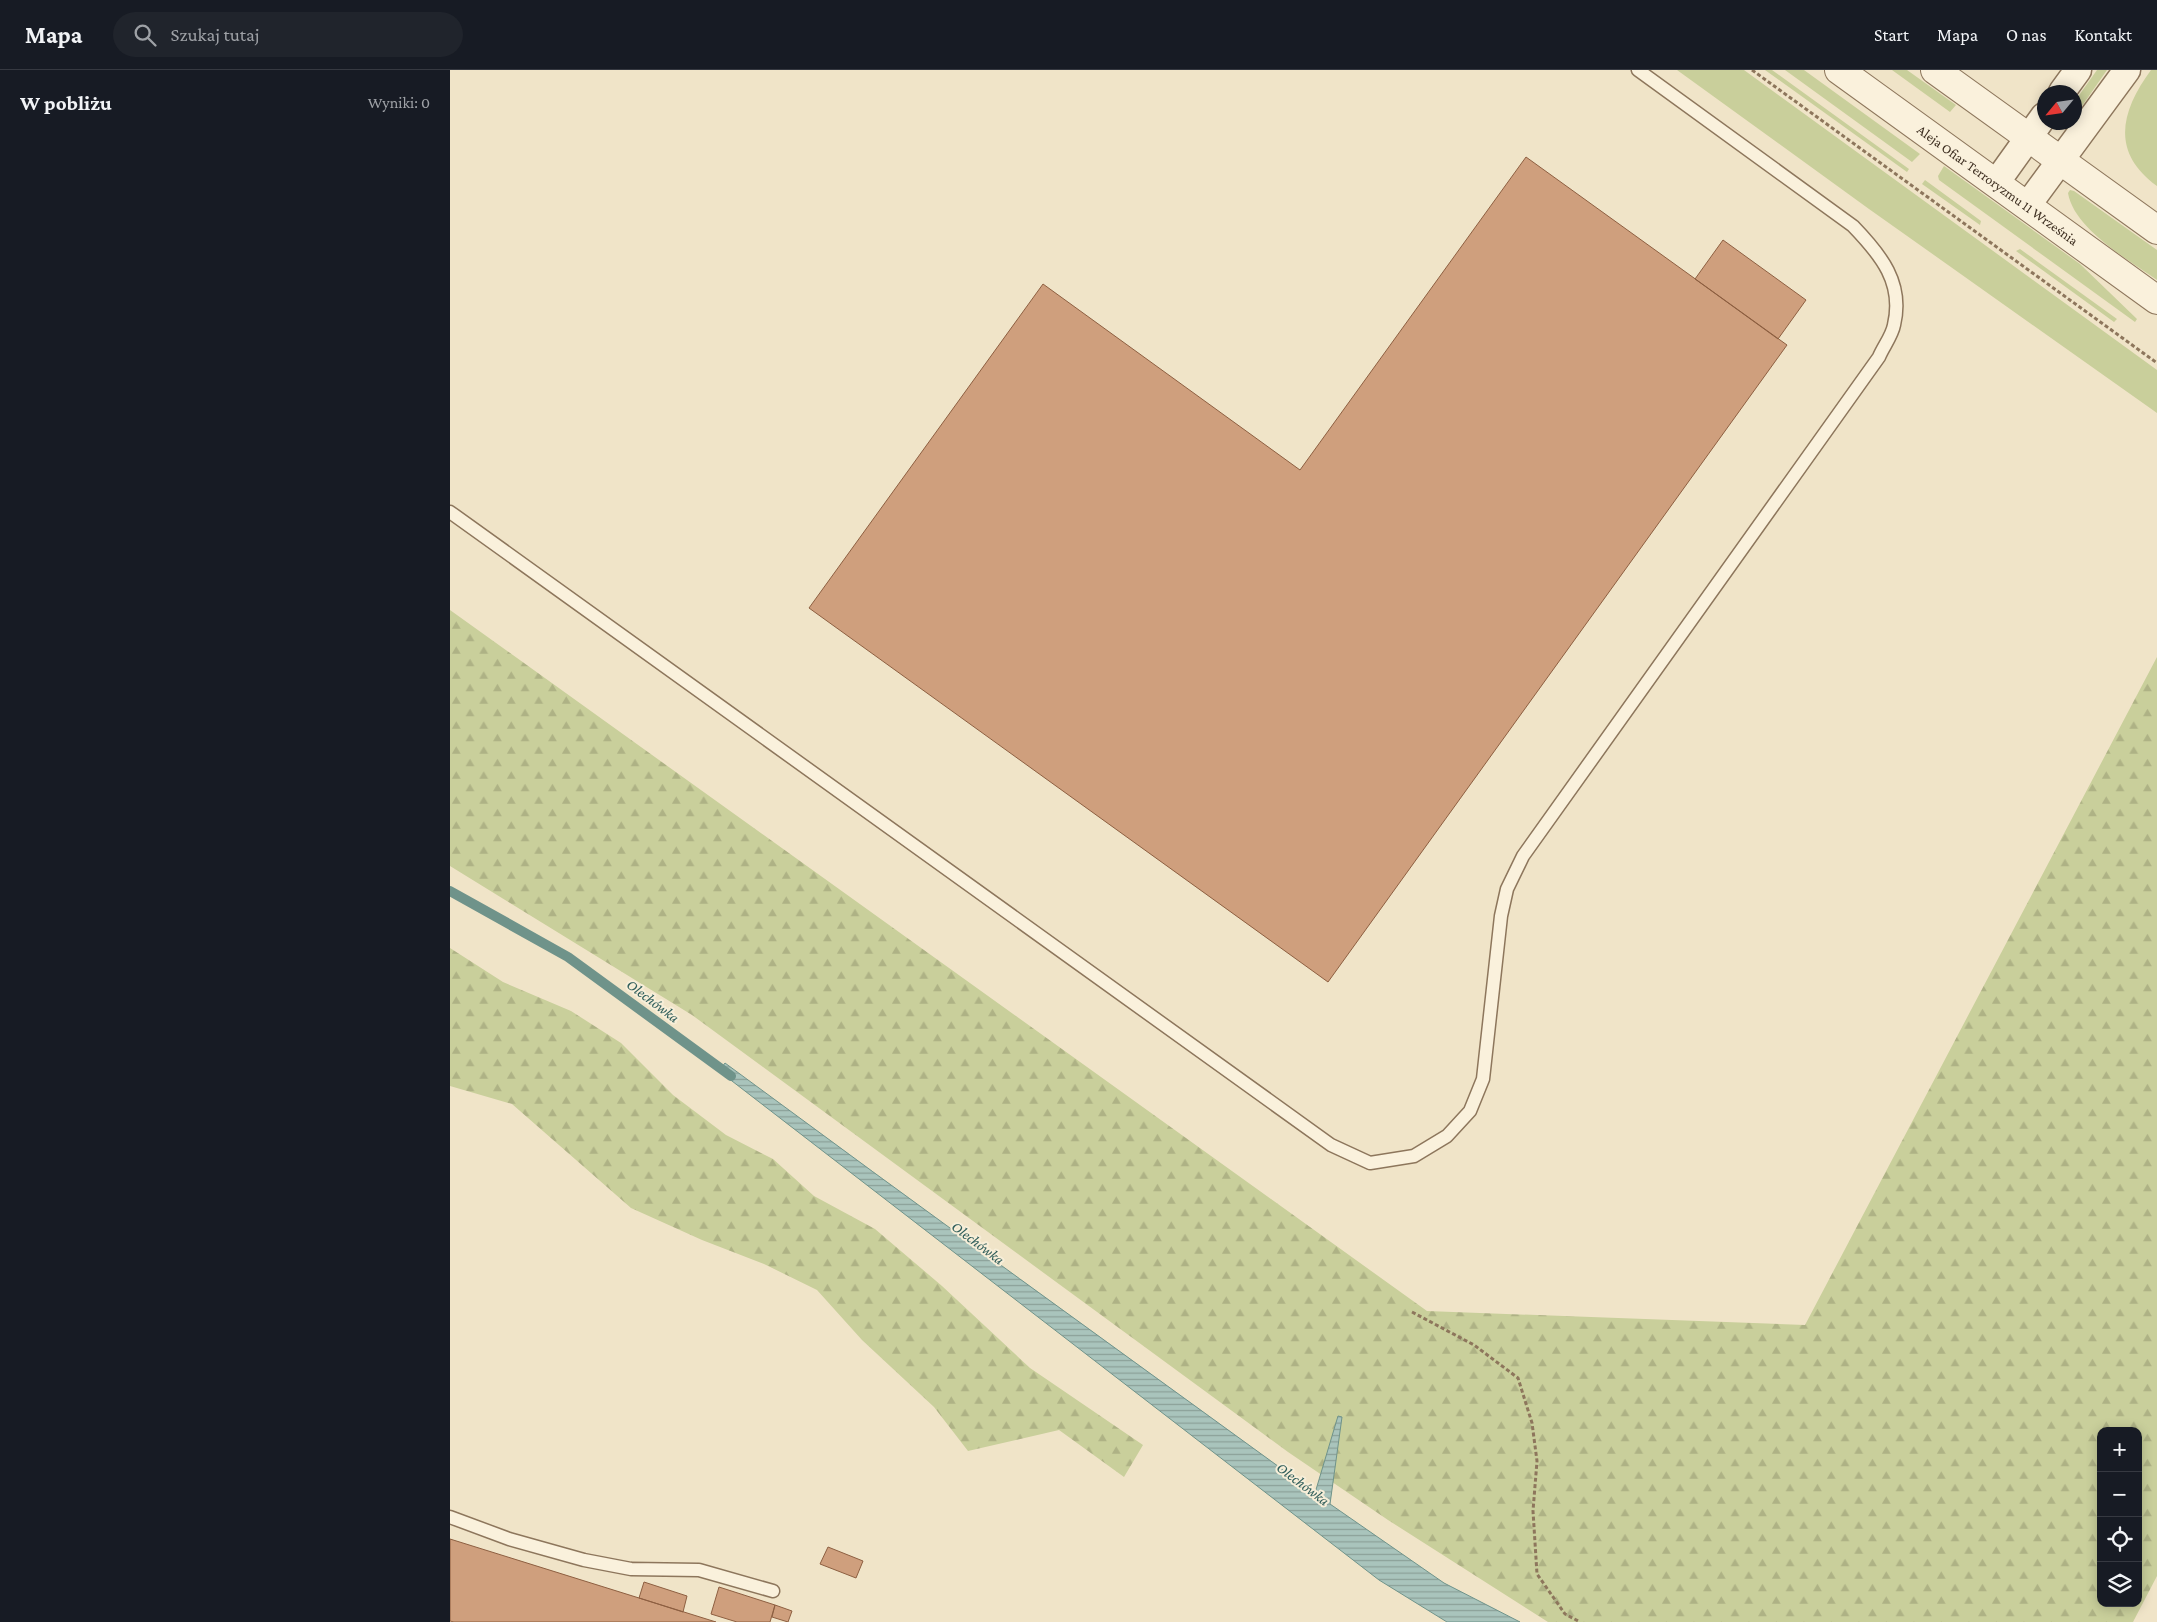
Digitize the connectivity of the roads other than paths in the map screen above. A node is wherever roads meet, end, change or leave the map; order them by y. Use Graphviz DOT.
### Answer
graph roads {
  1 [pos="1638,70"];
  2 [pos="1839,70"];
  3 [pos="1935,70"];
  4 [pos="2078,70"];
  5 [pos="2127,70"];
  6 [pos="2067,85"];
  7 [pos="2037,126"];
  8 [pos="2029,137"];
  9 [pos="2061,160"];
  10 [pos="1996,183"];
  11 [pos="2027,206"];
  12 [pos="2157,230"];
  13 [pos="2157,300"];
  14 [pos="450,512"];
  15 [pos="450,1517"];
  16 [pos="773,1591"];
  1 -- 14 [label="lane"];
  2 -- 10 [label="street, Aleja Ofiar Terroryzmu 11 Września"];
  3 -- 8 [label="street"];
  4 -- 6 [label="street"];
  5 -- 9 [label="street"];
  7 -- 8 [label="street"];
  8 -- 9 [label="street"];
  8 -- 10 [label="street"];
  9 -- 11 [label="street"];
  9 -- 12 [label="street"];
  10 -- 11 [label="street, Aleja Ofiar Terroryzmu 11 Września"];
  11 -- 13 [label="street, Aleja Ofiar Terroryzmu 11 Września"];
  15 -- 16 [label="lane"];
}
